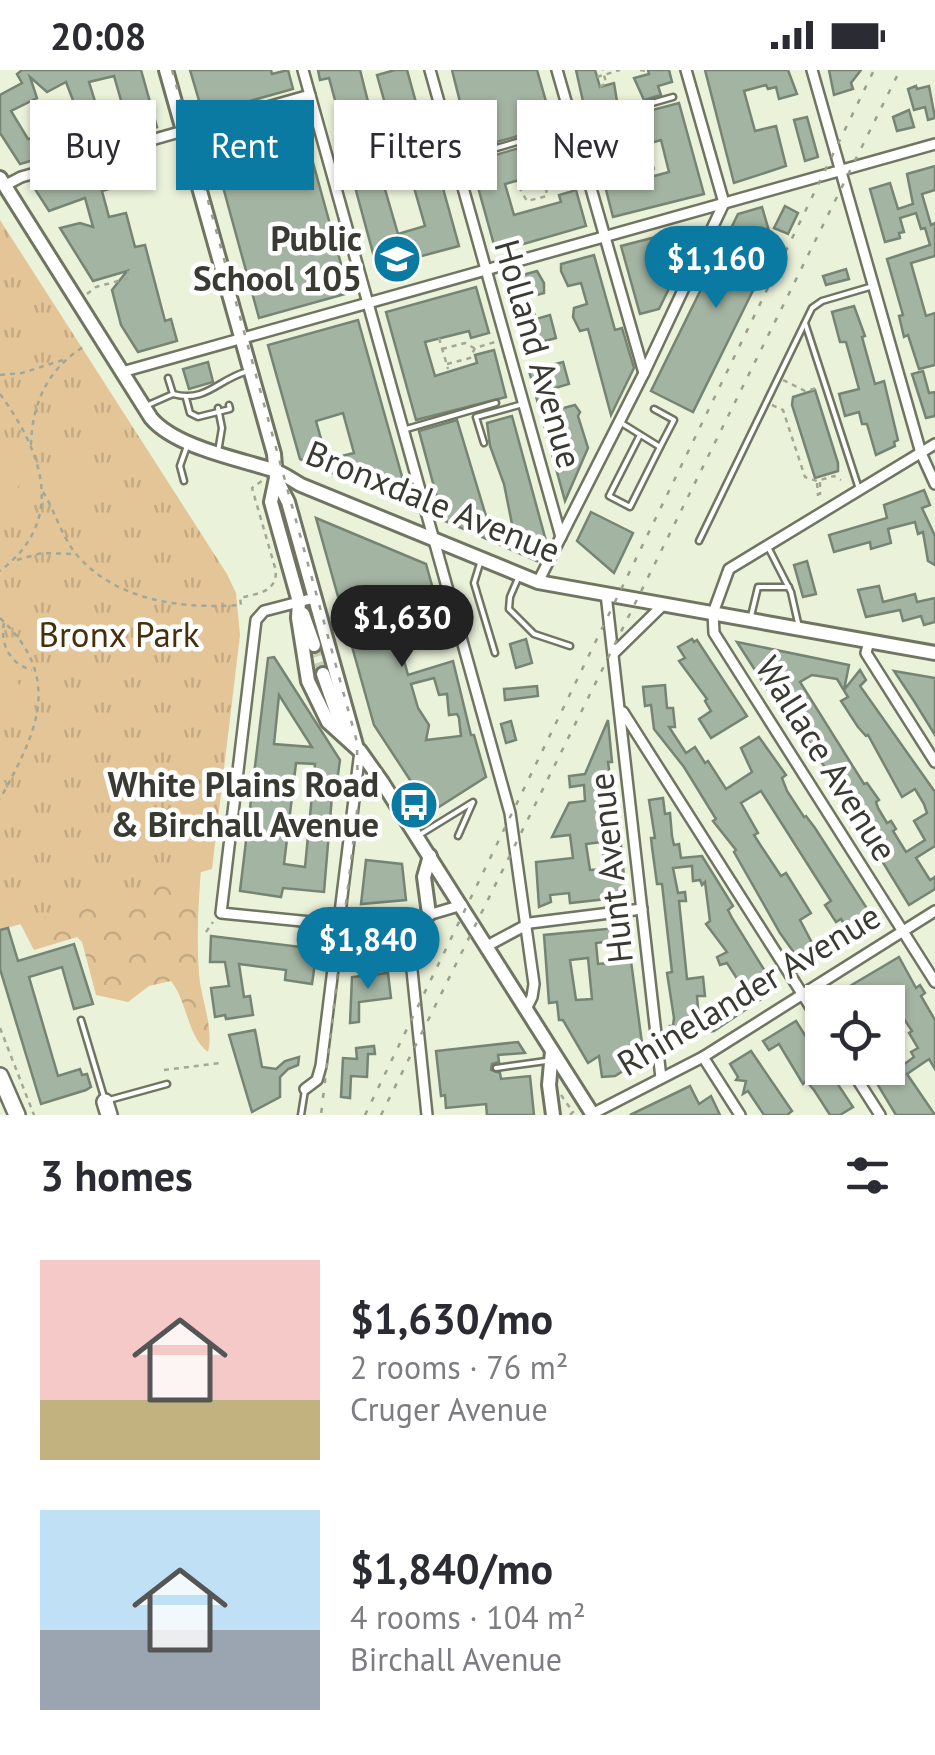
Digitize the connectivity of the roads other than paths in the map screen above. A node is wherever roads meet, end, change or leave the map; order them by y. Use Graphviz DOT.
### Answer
graph roads {
  1 [pos="166,70"];
  2 [pos="303,70"];
  3 [pos="430,70"];
  4 [pos="557,70"];
  5 [pos="686,70"];
  6 [pos="812,70"];
  7 [pos="310,96"];
  8 [pos="673,97"];
  9 [pos="295,100"];
  10 [pos="438,100"];
  11 [pos="565,100"];
  12 [pos="654,102"];
  13 [pos="176,106"];
  14 [pos="176,133"];
  15 [pos="935,144"];
  16 [pos="840,170"];
  17 [pos="2,182"];
  18 [pos="200,190"];
  19 [pos="464,190"];
  20 [pos="591,190"];
  21 [pos="724,203"];
  22 [pos="604,236"];
  23 [pos="486,269"];
  24 [pos="873,286"];
  25 [pos="368,302"];
  26 [pos="806,323"];
  27 [pos="241,338"];
  28 [pos="250,371"];
  29 [pos="122,372"];
  30 [pos="644,373"];
  31 [pos="168,378"];
  32 [pos="214,392"];
  33 [pos="225,392"];
  34 [pos="173,394"];
  35 [pos="191,399"];
  36 [pos="496,403"];
  37 [pos="524,404"];
  38 [pos="229,405"];
  39 [pos="144,406"];
  40 [pos="654,409"];
  41 [pos="218,410"];
  42 [pos="618,422"];
  43 [pos="404,430"];
  44 [pos="640,435"];
  45 [pos="189,442"];
  46 [pos="484,443"];
  47 [pos="935,444"];
  48 [pos="660,446"];
  49 [pos="218,452"];
  50 [pos="921,453"];
  51 [pos="275,474"];
  52 [pos="184,481"];
  53 [pos="935,484"];
  54 [pos="859,489"];
  55 [pos="561,537"];
  56 [pos="699,540"];
  57 [pos="434,541"];
  58 [pos="767,545"];
  59 [pos="481,560"];
  60 [pos="519,576"];
  61 [pos="538,582"];
  62 [pos="789,587"];
  63 [pos="606,594"];
  64 [pos="314,598"];
  65 [pos="664,604"];
  66 [pos="299,605"];
  67 [pos="713,613"];
  68 [pos="750,620"];
  69 [pos="797,628"];
  70 [pos="869,641"];
  71 [pos="314,645"];
  72 [pos="570,646"];
  73 [pos="615,652"];
  74 [pos="495,653"];
  75 [pos="935,654"];
  76 [pos="323,674"];
  77 [pos="621,710"];
  78 [pos="354,747"];
  79 [pos="935,762"];
  80 [pos="458,836"];
  81 [pos="417,837"];
  82 [pos="430,856"];
  83 [pos="462,905"];
  84 [pos="642,909"];
  85 [pos="935,910"];
  86 [pos="429,914"];
  87 [pos="408,922"];
  88 [pos="526,924"];
  89 [pos="338,926"];
  90 [pos="903,931"];
  91 [pos="487,946"];
  92 [pos="935,982"];
  93 [pos="803,994"];
  94 [pos="805,997"];
  95 [pos="526,1009"];
  96 [pos="82,1020"];
  97 [pos="552,1056"];
  98 [pos="703,1056"];
  99 [pos="496,1068"];
  100 [pos="0,1076"];
  101 [pos="661,1078"];
  102 [pos="167,1084"];
  103 [pos="861,1085"];
  104 [pos="305,1090"];
  105 [pos="107,1108"];
  106 [pos="15,1115"];
  107 [pos="301,1115"];
  108 [pos="427,1115"];
  109 [pos="553,1115"];
  110 [pos="591,1115"];
  111 [pos="740,1115"];
  112 [pos="880,1115"];
  1 -- 13 [label="main road"];
  2 -- 7 [label="street"];
  3 -- 10 [label="street, Holland Avenue"];
  4 -- 11 [label="street"];
  5 -- 21 [label="street"];
  6 -- 16 [label="street"];
  7 -- 9 [label="street"];
  7 -- 25 [label="street"];
  8 -- 12 [label="lane"];
  14 -- 17 [label="street"];
  15 -- 16 [label="street"];
  16 -- 21 [label="street"];
  16 -- 24 [label="street"];
  17 -- 29 [label="main road"];
  18 -- 27 [label="main road"];
  19 -- 23 [label="street, Holland Avenue"];
  20 -- 22 [label="street"];
  21 -- 22 [label="street"];
  21 -- 30 [label="street"];
  22 -- 23 [label="street"];
  22 -- 30 [label="street"];
  23 -- 25 [label="street"];
  23 -- 37 [label="street, Holland Avenue"];
  24 -- 26 [label="lane"];
  24 -- 50 [label="street"];
  25 -- 27 [label="street"];
  25 -- 43 [label="street"];
  26 -- 54 [label="lane"];
  26 -- 56 [label="lane"];
  27 -- 28 [label="main road"];
  27 -- 29 [label="street"];
  28 -- 32 [label="lane"];
  28 -- 51 [label="main road"];
  29 -- 39 [label="main road"];
  30 -- 42 [label="street"];
  31 -- 34 [label="lane"];
  32 -- 33 [label="lane"];
  32 -- 35 [label="lane"];
  34 -- 35 [label="lane"];
  34 -- 39 [label="lane"];
  35 -- 41 [label="lane"];
  36 -- 43 [label="lane"];
  37 -- 46 [label="lane"];
  37 -- 55 [label="street, Holland Avenue"];
  38 -- 41 [label="lane"];
  39 -- 45 [label="main road, Bronxdale Avenue"];
  40 -- 48 [label="lane"];
  41 -- 49 [label="lane"];
  42 -- 44 [label="lane"];
  42 -- 55 [label="street"];
  43 -- 57 [label="street"];
  44 -- 48 [label="lane"];
  44 -- 48 [label="lane"];
  45 -- 49 [label="main road, Bronxdale Avenue"];
  45 -- 52 [label="lane"];
  47 -- 50 [label="street"];
  49 -- 51 [label="main road, Bronxdale Avenue"];
  50 -- 53 [label="street"];
  50 -- 54 [label="street"];
  51 -- 57 [label="main road, Bronxdale Avenue"];
  51 -- 64 [label="main road"];
  51 -- 66 [label="main road"];
  54 -- 58 [label="street"];
  55 -- 61 [label="street"];
  57 -- 59 [label="main road, Bronxdale Avenue"];
  57 -- 88 [label="street"];
  58 -- 62 [label="lane"];
  58 -- 67 [label="street"];
  59 -- 60 [label="main road, Bronxdale Avenue"];
  59 -- 74 [label="lane"];
  60 -- 61 [label="main road, Bronxdale Avenue"];
  60 -- 72 [label="lane"];
  61 -- 63 [label="main road, Bronxdale Avenue"];
  62 -- 68 [label="lane"];
  62 -- 69 [label="lane"];
  63 -- 65 [label="main road, Bronxdale Avenue"];
  63 -- 73 [label="street, Hunt Avenue"];
  64 -- 66 [label="street"];
  64 -- 78 [label="main road"];
  65 -- 67 [label="main road, Bronxdale Avenue"];
  65 -- 73 [label="street"];
  66 -- 71 [label="main road"];
  66 -- 78 [label="main road"];
  66 -- 89 [label="street"];
  67 -- 68 [label="main road, Bronxdale Avenue"];
  67 -- 90 [label="street, Wallace Avenue"];
  68 -- 69 [label="main road, Bronxdale Avenue"];
  69 -- 70 [label="main road, Bronxdale Avenue"];
  70 -- 75 [label="main road, Bronxdale Avenue"];
  70 -- 79 [label="street"];
  73 -- 77 [label="street, Hunt Avenue"];
  76 -- 78 [label="main road"];
  77 -- 84 [label="street, Hunt Avenue"];
  77 -- 93 [label="street"];
  78 -- 81 [label="main road"];
  78 -- 89 [label="street"];
  80 -- 81 [label="lane"];
  81 -- 82 [label="main road"];
  82 -- 83 [label="main road"];
  82 -- 86 [label="main road"];
  83 -- 86 [label="street"];
  83 -- 91 [label="main road"];
  84 -- 88 [label="street"];
  84 -- 101 [label="street, Hunt Avenue"];
  85 -- 90 [label="street, Rhinelander Avenue"];
  86 -- 87 [label="street"];
  87 -- 89 [label="street"];
  87 -- 108 [label="street"];
  88 -- 91 [label="street"];
  88 -- 95 [label="street"];
  89 -- 104 [label="street"];
  90 -- 92 [label="street, Wallace Avenue"];
  90 -- 93 [label="street, Rhinelander Avenue"];
  91 -- 95 [label="main road"];
  93 -- 94 [label="street"];
  93 -- 98 [label="street, Rhinelander Avenue"];
  95 -- 97 [label="main road"];
  96 -- 105 [label="lane"];
  97 -- 99 [label="lane"];
  97 -- 109 [label="main road"];
  97 -- 110 [label="main road"];
  98 -- 101 [label="street, Rhinelander Avenue"];
  98 -- 111 [label="street"];
  100 -- 106 [label="highway"];
  101 -- 110 [label="street, Rhinelander Avenue"];
  102 -- 105 [label="lane"];
  103 -- 112 [label="street"];
  104 -- 107 [label="lane"];
}
